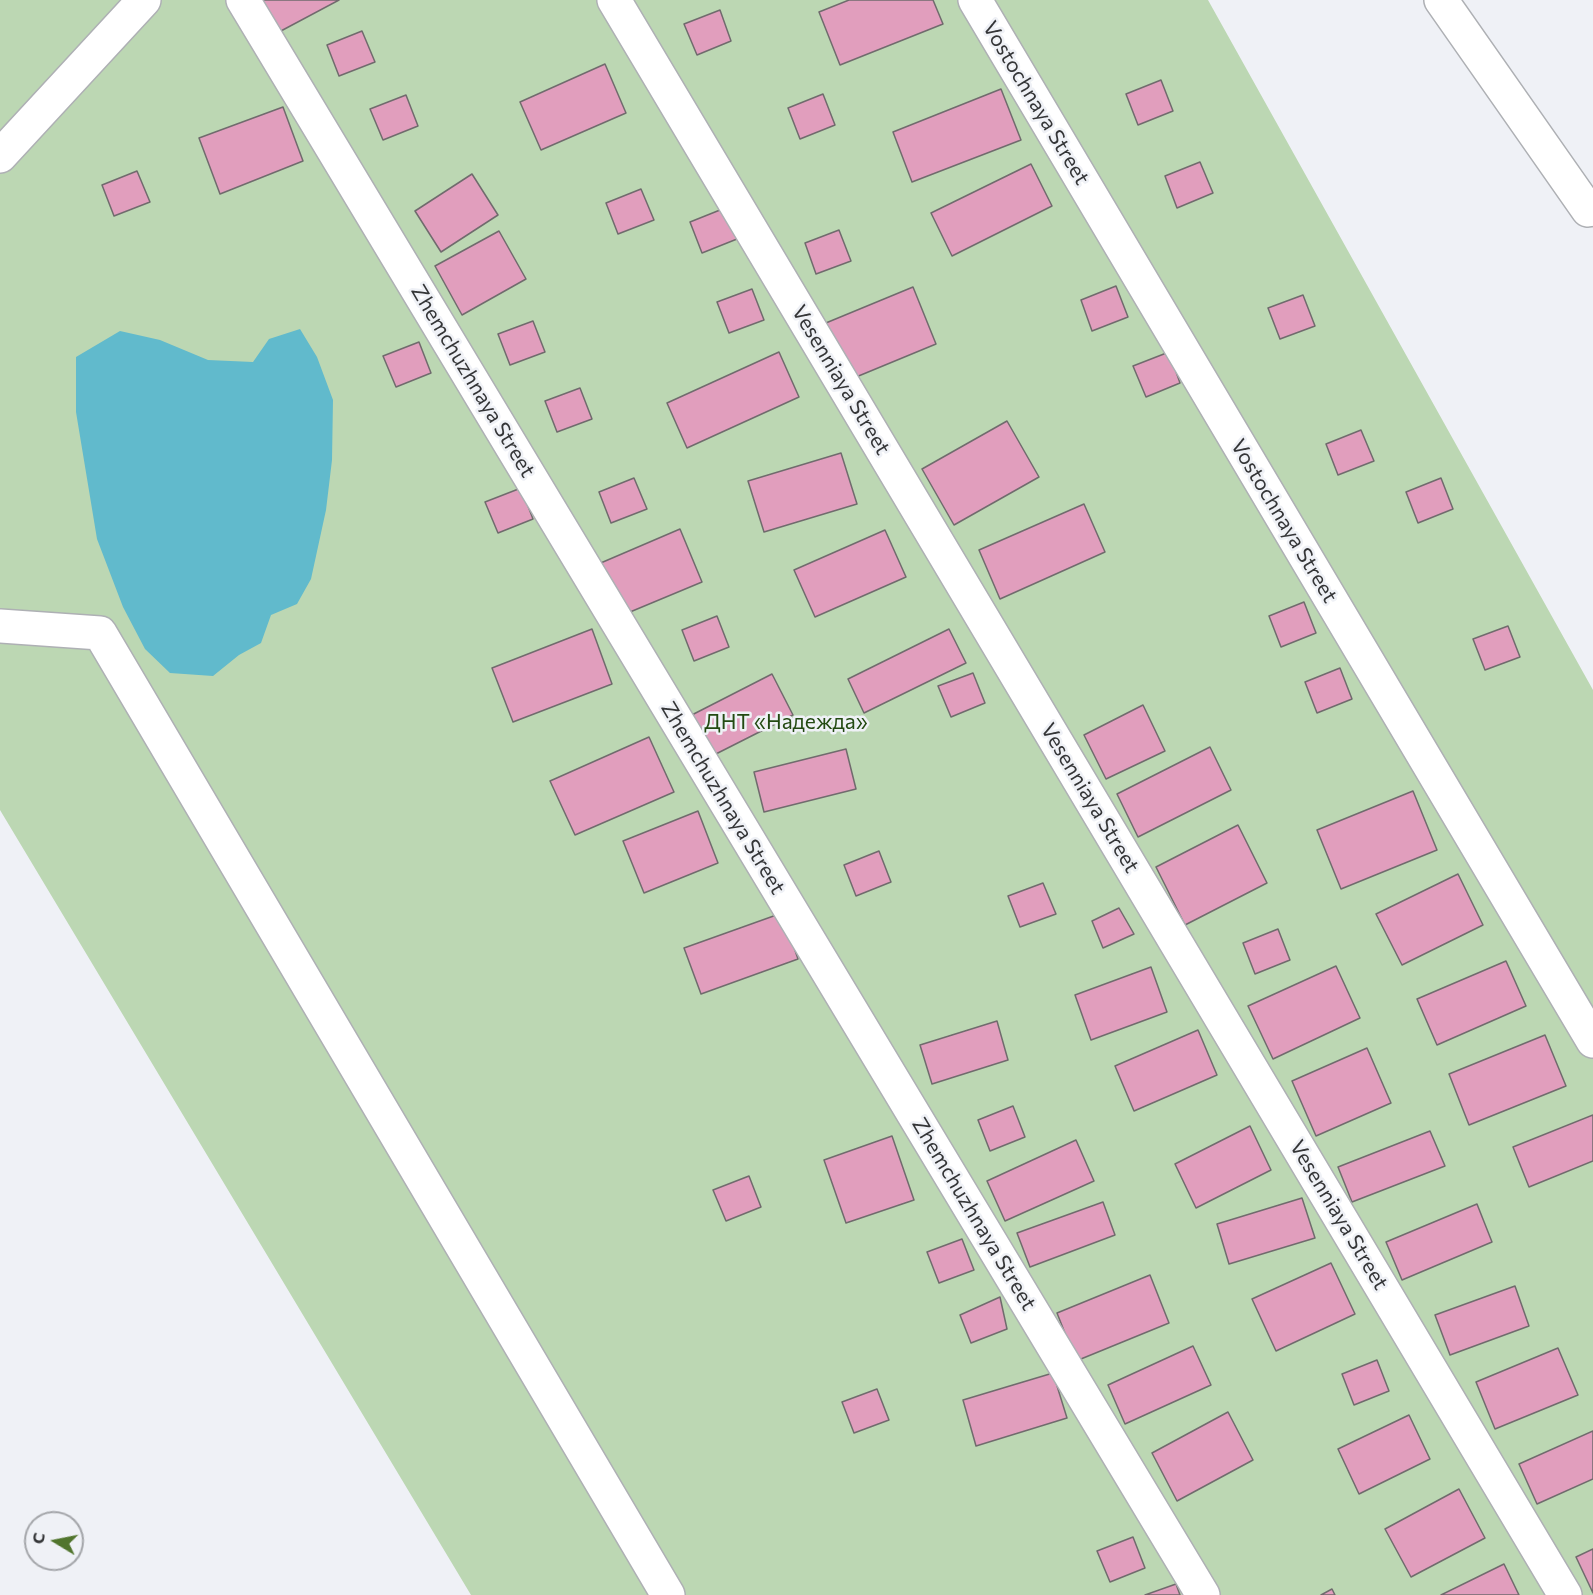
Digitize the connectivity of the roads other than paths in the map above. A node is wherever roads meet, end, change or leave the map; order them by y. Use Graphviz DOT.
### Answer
graph roads {
  1 [pos="144,0"];
  2 [pos="243,0"];
  3 [pos="614,0"];
  4 [pos="975,0"];
  5 [pos="1441,0"];
  6 [pos="0,156"];
  7 [pos="1591,213"];
  8 [pos="0,626"];
  9 [pos="1593,1041"];
  10 [pos="668,1595"];
  11 [pos="1203,1595"];
  12 [pos="1565,1595"];
  1 -- 6 [label="street"];
  2 -- 11 [label="street, Zhemchuzhnaya Street"];
  3 -- 12 [label="street, Vesenniaya Street"];
  4 -- 9 [label="street, Vostochnaya Street"];
  5 -- 7 [label="street"];
  8 -- 10 [label="street"];
}
